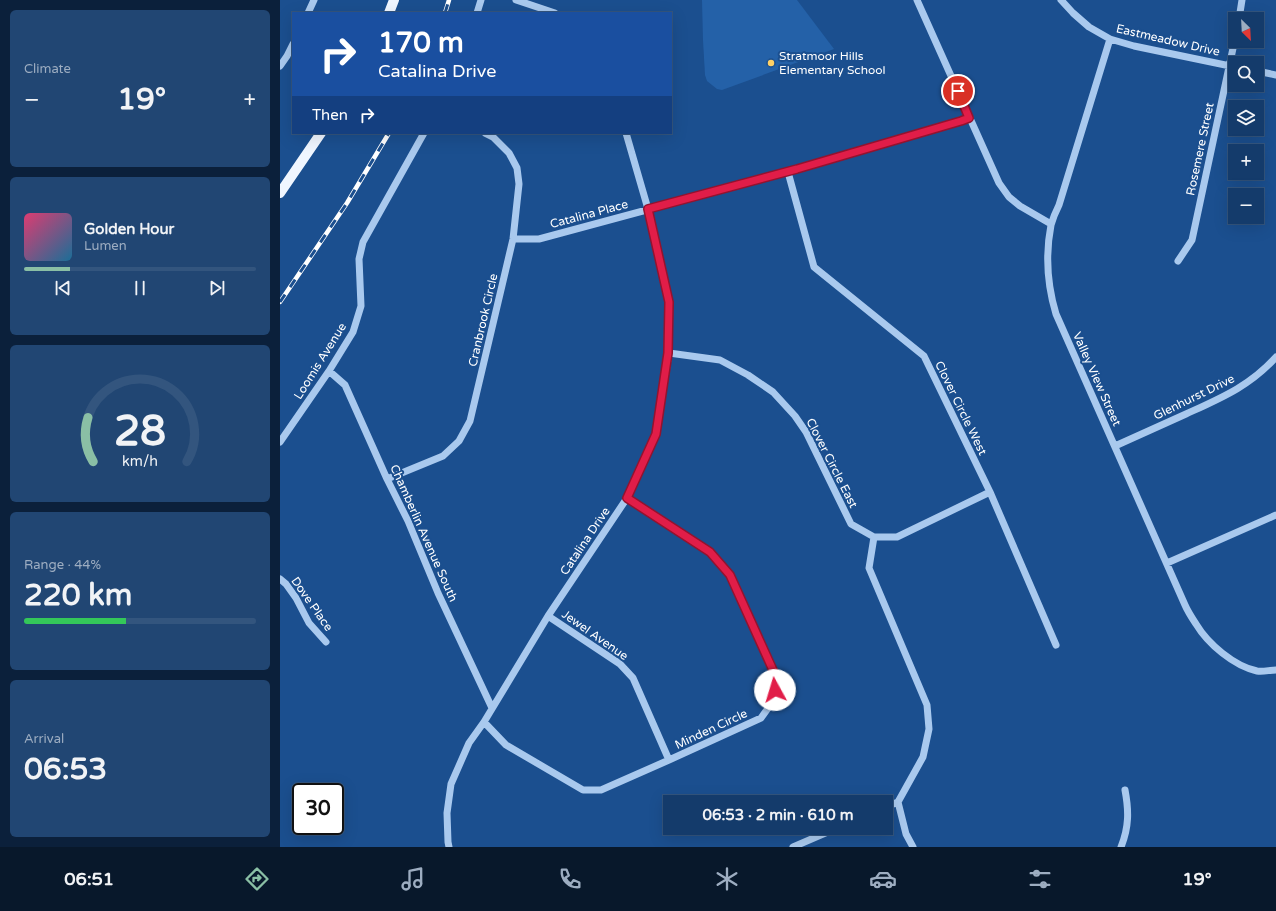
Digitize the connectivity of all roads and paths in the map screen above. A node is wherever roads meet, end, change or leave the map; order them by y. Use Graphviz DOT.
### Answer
graph roads {
  1 [pos="314,0"];
  2 [pos="394,0"];
  3 [pos="481,0"];
  4 [pos="516,0"];
  5 [pos="917,0"];
  6 [pos="1061,0"];
  7 [pos="1242,0"];
  8 [pos="308,12"];
  9 [pos="389,12"];
  10 [pos="477,12"];
  11 [pos="552,12"];
  12 [pos="1240,12"];
  13 [pos="1110,39"];
  14 [pos="292,46"];
  15 [pos="1228,65"];
  16 [pos="280,66"];
  17 [pos="1264,73"];
  18 [pos="1276,75"];
  19 [pos="1228,83"];
  20 [pos="969,118"];
  21 [pos="319,134"];
  22 [pos="423,134"];
  23 [pos="487,134"];
  24 [pos="626,134"];
  25 [pos="788,172"];
  26 [pos="280,193"];
  27 [pos="648,209"];
  28 [pos="1051,224"];
  29 [pos="513,239"];
  30 [pos="1178,261"];
  31 [pos="668,353"];
  32 [pos="1276,356"];
  33 [pos="329,371"];
  34 [pos="280,442"];
  35 [pos="1115,446"];
  36 [pos="387,479"];
  37 [pos="990,492"];
  38 [pos="627,498"];
  39 [pos="1276,515"];
  40 [pos="874,537"];
  41 [pos="1167,563"];
  42 [pos="280,578"];
  43 [pos="548,616"];
  44 [pos="326,642"];
  45 [pos="1056,645"];
  46 [pos="1276,670"];
  47 [pos="492,708"];
  48 [pos="484,722"];
  49 [pos="669,760"];
  50 [pos="1125,790"];
  51 [pos="898,802"];
  52 [pos="893,804"];
  53 [pos="821,835"];
  54 [pos="450,847"];
  55 [pos="793,847"];
  56 [pos="913,847"];
  57 [pos="1122,847"];
  1 -- 8 [label="street"];
  2 -- 9 [label="main road"];
  3 -- 10 [label="street"];
  4 -- 11 [label="street"];
  5 -- 20 [label="street"];
  6 -- 13 [label="street, Eastmeadow Drive"];
  7 -- 12 [label="street"];
  13 -- 15 [label="street, Eastmeadow Drive"];
  13 -- 28 [label="street, Valley View Street"];
  14 -- 16 [label="street"];
  17 -- 18 [label="street"];
  19 -- 30 [label="street, Rosemere Street"];
  20 -- 25 [label="street, Catalina Place"];
  20 -- 28 [label="street"];
  21 -- 26 [label="main road"];
  22 -- 33 [label="street, Loomis Avenue"];
  23 -- 29 [label="street, Cranbrook Circle"];
  24 -- 27 [label="street, Catalina Drive"];
  25 -- 27 [label="street, Catalina Place"];
  25 -- 37 [label="street, Clover Circle West"];
  27 -- 29 [label="street, Catalina Place"];
  27 -- 31 [label="street, Catalina Drive"];
  28 -- 35 [label="street, Valley View Street"];
  29 -- 36 [label="street, Cranbrook Circle"];
  31 -- 38 [label="street, Catalina Drive"];
  31 -- 40 [label="street, Clover Circle East"];
  32 -- 35 [label="street, Glenhurst Drive"];
  33 -- 34 [label="street, Loomis Avenue"];
  33 -- 36 [label="street, Chamberlin Avenue South"];
  35 -- 41 [label="street, Valley View Street"];
  36 -- 47 [label="street, Chamberlin Avenue South"];
  37 -- 40 [label="street"];
  37 -- 45 [label="street, Clover Circle West"];
  38 -- 43 [label="street, Catalina Drive"];
  38 -- 49 [label="street, Minden Circle"];
  39 -- 41 [label="street"];
  40 -- 51 [label="street"];
  41 -- 46 [label="street, Valley View Street"];
  42 -- 44 [label="street, Dove Place"];
  43 -- 47 [label="street, Catalina Drive"];
  43 -- 49 [label="street, Jewel Avenue"];
  47 -- 48 [label="street, Catalina Drive"];
  48 -- 49 [label="street, Minden Circle"];
  48 -- 54 [label="street, Catalina Drive"];
  50 -- 57 [label="street"];
  51 -- 52 [label="street"];
  51 -- 56 [label="street"];
  53 -- 55 [label="street"];
}
